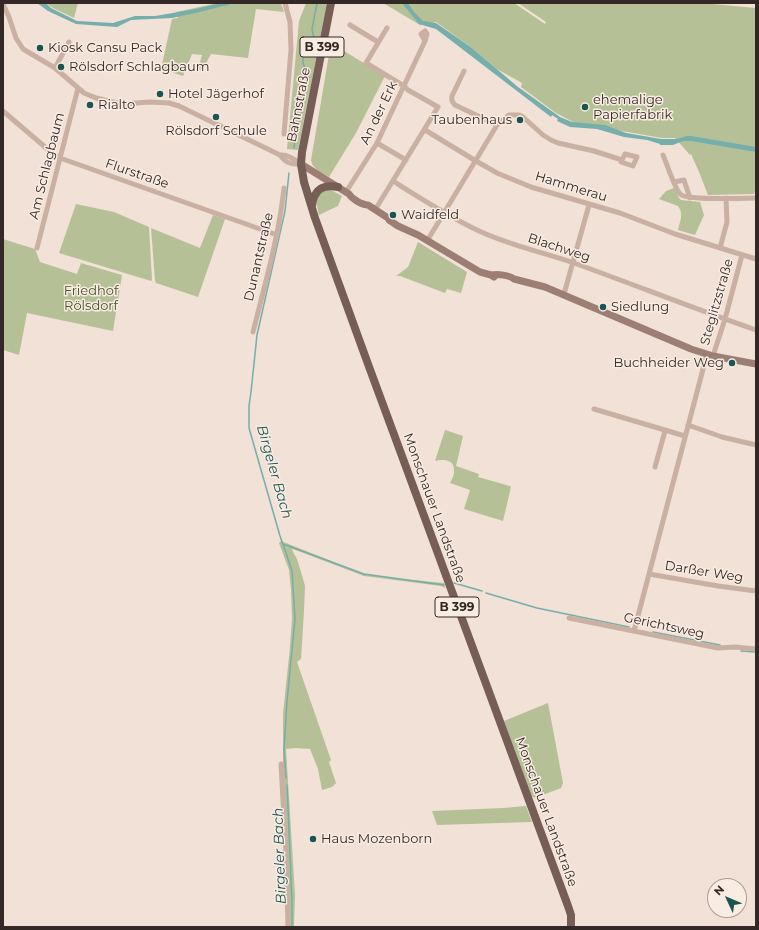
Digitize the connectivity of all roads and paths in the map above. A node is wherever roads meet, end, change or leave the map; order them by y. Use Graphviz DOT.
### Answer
graph roads {
  1 [pos="285,3"];
  2 [pos="331,3"];
  3 [pos="3,4"];
  4 [pos="350,25"];
  5 [pos="387,28"];
  6 [pos="425,41"];
  7 [pos="69,42"];
  8 [pos="378,42"];
  9 [pos="55,68"];
  10 [pos="464,71"];
  11 [pos="404,86"];
  12 [pos="78,88"];
  13 [pos="3,111"];
  14 [pos="497,125"];
  15 [pos="424,130"];
  16 [pos="284,134"];
  17 [pos="377,143"];
  18 [pos="663,154"];
  19 [pos="60,158"];
  20 [pos="406,160"];
  21 [pos="622,160"];
  22 [pos="476,161"];
  23 [pos="301,164"];
  24 [pos="393,181"];
  25 [pos="674,182"];
  26 [pos="338,187"];
  27 [pos="284,188"];
  28 [pos="348,193"];
  29 [pos="690,198"];
  30 [pos="726,198"];
  31 [pos="756,198"];
  32 [pos="589,204"];
  33 [pos="312,207"];
  34 [pos="375,210"];
  35 [pos="445,213"];
  36 [pos="277,235"];
  37 [pos="427,241"];
  38 [pos="37,248"];
  39 [pos="720,248"];
  40 [pos="742,255"];
  41 [pos="756,259"];
  42 [pos="573,262"];
  43 [pos="564,294"];
  44 [pos="725,319"];
  45 [pos="756,330"];
  46 [pos="253,332"];
  47 [pos="710,355"];
  48 [pos="756,364"];
  49 [pos="594,409"];
  50 [pos="688,425"];
  51 [pos="665,431"];
  52 [pos="685,436"];
  53 [pos="756,445"];
  54 [pos="655,467"];
  55 [pos="649,574"];
  56 [pos="756,591"];
  57 [pos="569,618"];
  58 [pos="634,631"];
  59 [pos="756,649"];
  60 [pos="281,764"];
  61 [pos="288,927"];
  62 [pos="571,927"];
  1 -- 16 [label="street"];
  2 -- 23 [label="main road, Bahnstraße / B 399"];
  3 -- 9 [label="street"];
  4 -- 8 [label="street"];
  5 -- 8 [label="street"];
  6 -- 11 [label="street, An der Erk"];
  7 -- 9 [label="street"];
  8 -- 11 [label="street"];
  9 -- 12 [label="street"];
  10 -- 14 [label="street"];
  11 -- 15 [label="street"];
  11 -- 17 [label="street, An der Erk"];
  12 -- 19 [label="street, Am Schlagbaum"];
  12 -- 23 [label="street"];
  13 -- 19 [label="street, Flurstraße"];
  14 -- 21 [label="street"];
  14 -- 22 [label="street"];
  15 -- 20 [label="street"];
  15 -- 22 [label="street, Hammerau"];
  17 -- 20 [label="street"];
  17 -- 28 [label="street, An der Erk"];
  18 -- 25 [label="street"];
  19 -- 36 [label="street, Flurstraße"];
  19 -- 38 [label="street, Am Schlagbaum"];
  20 -- 24 [label="street"];
  22 -- 32 [label="street, Hammerau"];
  22 -- 35 [label="street"];
  23 -- 26 [label="street"];
  23 -- 33 [label="main road, Monschauer Landstraße / B 399"];
  24 -- 34 [label="street"];
  24 -- 35 [label="street, Blachweg"];
  25 -- 29 [label="street"];
  25 -- 29 [label="street"];
  26 -- 28 [label="street"];
  26 -- 33 [label="main road"];
  27 -- 36 [label="street, Dunantstraße"];
  28 -- 34 [label="street"];
  29 -- 30 [label="street"];
  30 -- 31 [label="street"];
  30 -- 39 [label="street"];
  32 -- 39 [label="street, Hammerau"];
  32 -- 42 [label="street"];
  33 -- 62 [label="main road, Monschauer Landstraße / B 399"];
  34 -- 37 [label="street"];
  35 -- 37 [label="street"];
  35 -- 42 [label="street, Blachweg"];
  36 -- 46 [label="street, Dunantstraße"];
  37 -- 43 [label="street"];
  39 -- 40 [label="street, Hammerau"];
  40 -- 41 [label="street, Hammerau"];
  40 -- 44 [label="street, Steglitzstraße"];
  42 -- 43 [label="street"];
  42 -- 44 [label="street, Blachweg"];
  43 -- 47 [label="street"];
  44 -- 45 [label="street, Blachweg"];
  44 -- 47 [label="street, Steglitzstraße"];
  47 -- 48 [label="street"];
  47 -- 50 [label="street"];
  49 -- 51 [label="street"];
  50 -- 52 [label="street"];
  50 -- 53 [label="street"];
  51 -- 52 [label="street"];
  51 -- 54 [label="street"];
  52 -- 55 [label="street"];
  55 -- 56 [label="street, Darßer Weg"];
  55 -- 58 [label="street"];
  57 -- 58 [label="street, Gerichtsweg"];
  58 -- 59 [label="street, Gerichtsweg"];
  60 -- 61 [label="street"];
}
